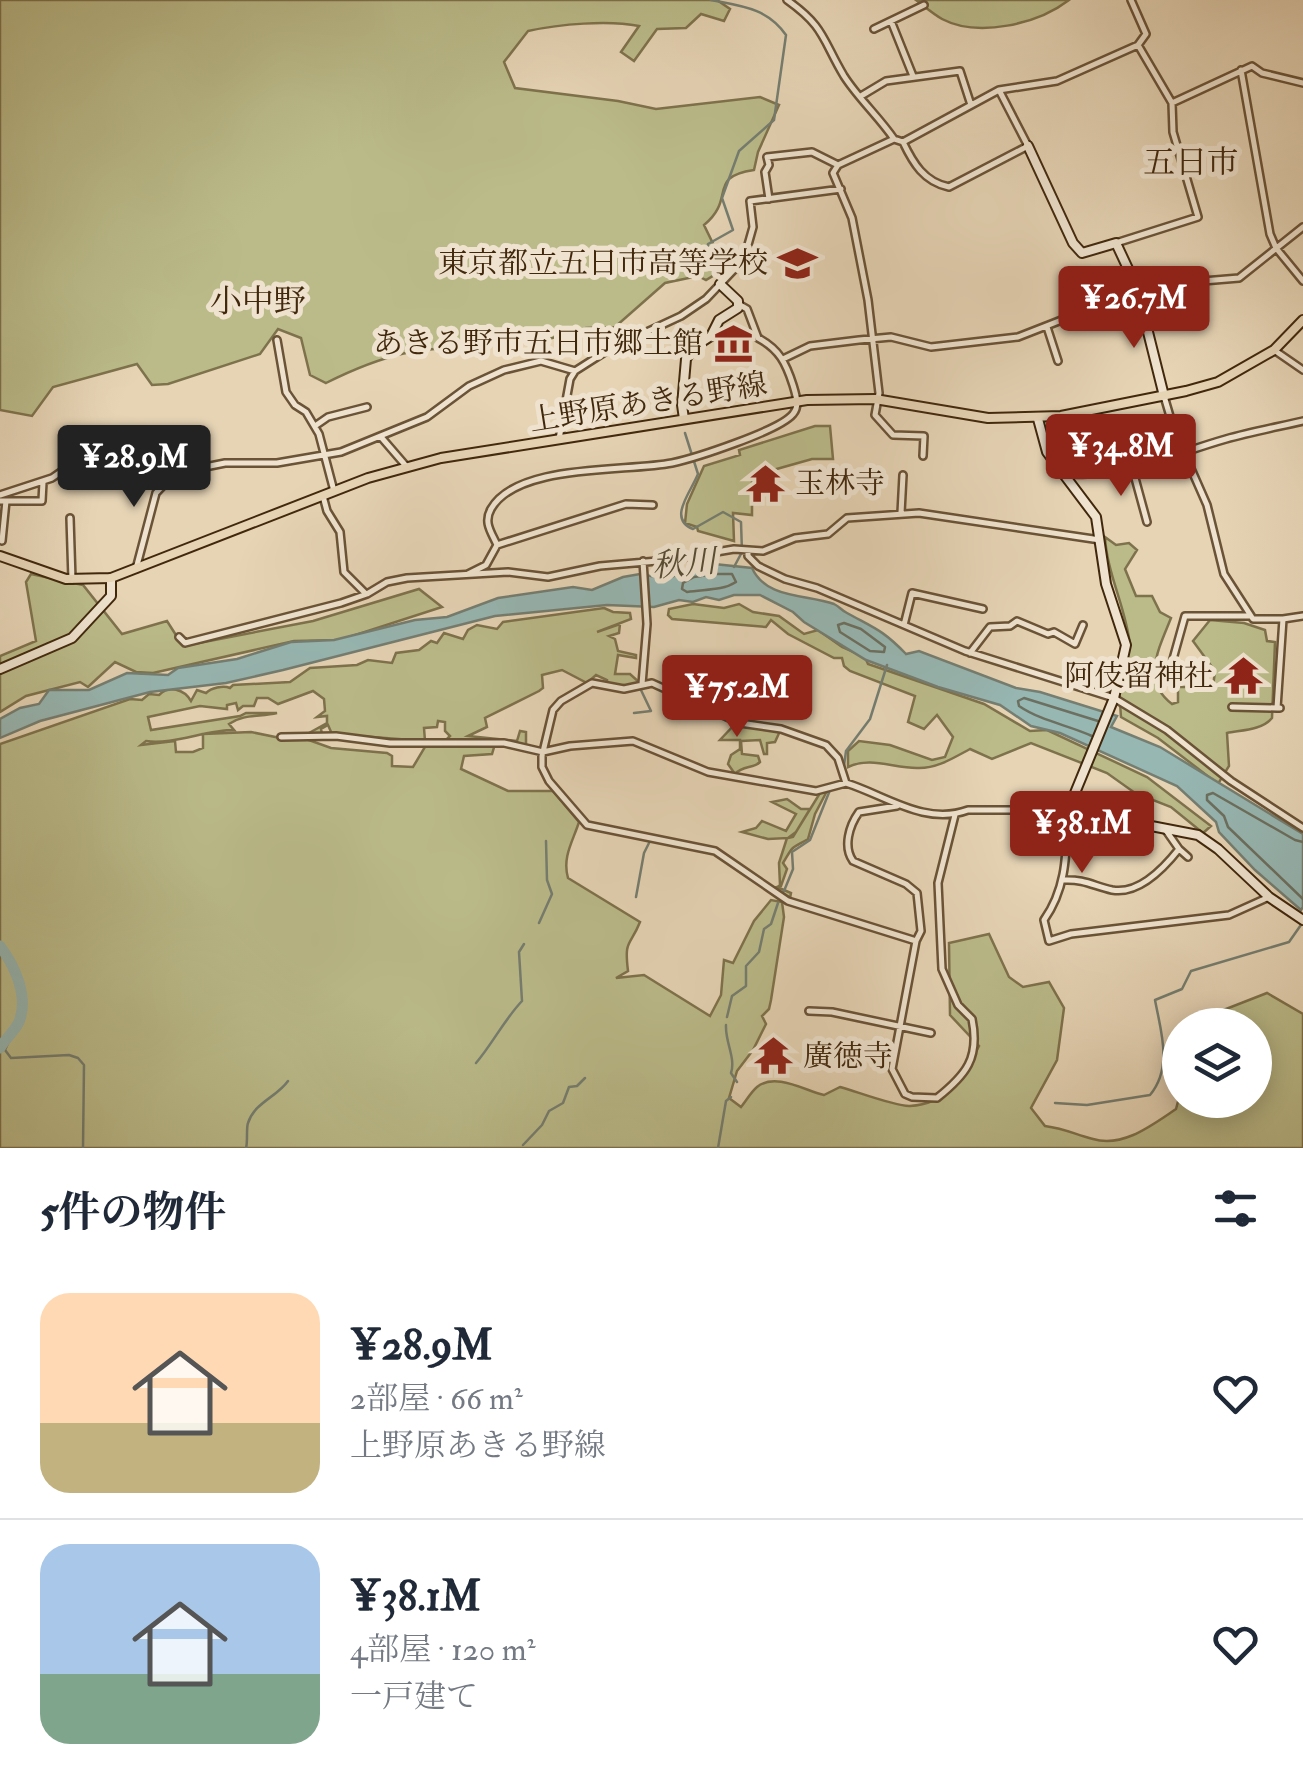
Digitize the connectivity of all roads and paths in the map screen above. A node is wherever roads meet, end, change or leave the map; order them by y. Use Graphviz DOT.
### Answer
graph roads {
  1 [pos="787,0"];
  2 [pos="1132,0"];
  3 [pos="924,5"];
  4 [pos="891,21"];
  5 [pos="874,29"];
  6 [pos="1138,45"];
  7 [pos="1240,70"];
  8 [pos="913,76"];
  9 [pos="1303,83"];
  10 [pos="999,90"];
  11 [pos="861,96"];
  12 [pos="1172,103"];
  13 [pos="970,105"];
  14 [pos="894,140"];
  15 [pos="903,142"];
  16 [pos="1028,146"];
  17 [pos="838,164"];
  18 [pos="841,189"];
  19 [pos="769,198"];
  20 [pos="1303,227"];
  21 [pos="1116,243"];
  22 [pos="1276,248"];
  23 [pos="1303,281"];
  24 [pos="720,284"];
  25 [pos="1139,297"];
  26 [pos="738,305"];
  27 [pos="1303,320"];
  28 [pos="1047,328"];
  29 [pos="874,339"];
  30 [pos="277,340"];
  31 [pos="1274,350"];
  32 [pos="783,359"];
  33 [pos="1058,361"];
  34 [pos="1303,370"];
  35 [pos="575,371"];
  36 [pos="1164,396"];
  37 [pos="875,400"];
  38 [pos="797,401"];
  39 [pos="368,407"];
  40 [pos="1038,419"];
  41 [pos="684,420"];
  42 [pos="1303,422"];
  43 [pos="314,426"];
  44 [pos="381,437"];
  45 [pos="559,439"];
  46 [pos="325,453"];
  47 [pos="1184,454"];
  48 [pos="923,456"];
  49 [pos="1051,456"];
  50 [pos="406,466"];
  51 [pos="1132,467"];
  52 [pos="175,473"];
  53 [pos="903,475"];
  54 [pos="43,480"];
  55 [pos="334,491"];
  56 [pos="323,496"];
  57 [pos="2,499"];
  58 [pos="652,505"];
  59 [pos="901,513"];
  60 [pos="70,518"];
  61 [pos="1147,522"];
  62 [pos="1100,540"];
  63 [pos="2,541"];
  64 [pos="496,545"];
  65 [pos="745,550"];
  66 [pos="0,556"];
  67 [pos="644,563"];
  68 [pos="136,569"];
  69 [pos="468,574"];
  70 [pos="111,578"];
  71 [pos="72,580"];
  72 [pos="367,594"];
  73 [pos="983,609"];
  74 [pos="1250,616"];
  75 [pos="1303,616"];
  76 [pos="1284,620"];
  77 [pos="1083,625"];
  78 [pos="904,626"];
  79 [pos="179,636"];
  80 [pos="970,653"];
  81 [pos="0,669"];
  82 [pos="1168,677"];
  83 [pos="642,684"];
  84 [pos="1113,699"];
  85 [pos="1232,708"];
  86 [pos="281,737"];
  87 [pos="543,752"];
  88 [pos="846,783"];
  89 [pos="897,806"];
  90 [pos="954,815"];
  91 [pos="1164,826"];
  92 [pos="1303,828"];
  93 [pos="1179,849"];
  94 [pos="1188,856"];
  95 [pos="1064,880"];
  96 [pos="1269,897"];
  97 [pos="1303,920"];
  98 [pos="916,941"];
  99 [pos="809,1011"];
  100 [pos="900,1026"];
  101 [pos="931,1032"];
  1 -- 11 [label="street"];
  2 -- 6 [label="street"];
  3 -- 4 [label="street"];
  4 -- 5 [label="street"];
  4 -- 8 [label="street"];
  6 -- 10 [label="street"];
  6 -- 12 [label="street"];
  7 -- 9 [label="street"];
  7 -- 12 [label="street"];
  7 -- 22 [label="street"];
  8 -- 11 [label="street"];
  8 -- 13 [label="street"];
  10 -- 13 [label="street"];
  10 -- 16 [label="street"];
  11 -- 14 [label="street"];
  12 -- 21 [label="street"];
  13 -- 15 [label="street"];
  14 -- 15 [label="street"];
  14 -- 17 [label="street"];
  15 -- 16 [label="street"];
  16 -- 21 [label="street"];
  17 -- 18 [label="street"];
  17 -- 19 [label="street"];
  18 -- 19 [label="street"];
  18 -- 29 [label="street"];
  19 -- 24 [label="street"];
  20 -- 22 [label="street"];
  21 -- 25 [label="street"];
  22 -- 23 [label="street"];
  22 -- 25 [label="street"];
  24 -- 26 [label="street"];
  24 -- 35 [label="street"];
  25 -- 28 [label="street"];
  25 -- 36 [label="street"];
  26 -- 32 [label="street"];
  26 -- 41 [label="street"];
  27 -- 31 [label="main road, 上野原あきる野線"];
  28 -- 29 [label="street"];
  28 -- 33 [label="street"];
  29 -- 32 [label="street"];
  29 -- 37 [label="street"];
  30 -- 43 [label="street"];
  31 -- 34 [label="street"];
  31 -- 36 [label="main road, 上野原あきる野線"];
  32 -- 38 [label="street"];
  35 -- 44 [label="street"];
  35 -- 45 [label="street"];
  36 -- 40 [label="main road, 上野原あきる野線"];
  36 -- 47 [label="street"];
  37 -- 38 [label="main road, 上野原あきる野線"];
  37 -- 40 [label="main road, 上野原あきる野線"];
  37 -- 48 [label="street"];
  38 -- 41 [label="main road, 上野原あきる野線"];
  38 -- 64 [label="street"];
  39 -- 43 [label="street"];
  40 -- 49 [label="street"];
  41 -- 45 [label="main road, 上野原あきる野線"];
  42 -- 47 [label="street"];
  43 -- 46 [label="street"];
  44 -- 46 [label="street"];
  44 -- 50 [label="street"];
  45 -- 50 [label="main road, 上野原あきる野線"];
  46 -- 52 [label="street"];
  46 -- 55 [label="street"];
  47 -- 51 [label="street"];
  47 -- 74 [label="street"];
  49 -- 51 [label="street"];
  49 -- 62 [label="street"];
  50 -- 55 [label="main road, 上野原あきる野線"];
  51 -- 61 [label="street"];
  52 -- 54 [label="street"];
  52 -- 68 [label="street"];
  53 -- 59 [label="street"];
  54 -- 57 [label="street"];
  54 -- 57 [label="street"];
  55 -- 56 [label="main road, 上野原あきる野線"];
  56 -- 68 [label="main road, 上野原あきる野線"];
  56 -- 72 [label="street"];
  57 -- 63 [label="street"];
  58 -- 64 [label="street"];
  59 -- 62 [label="street"];
  59 -- 65 [label="street"];
  60 -- 71 [label="street"];
  62 -- 84 [label="street"];
  64 -- 69 [label="street"];
  65 -- 67 [label="street"];
  65 -- 78 [label="street"];
  66 -- 71 [label="main road, 上野原あきる野線"];
  67 -- 69 [label="street"];
  67 -- 83 [label="street"];
  68 -- 70 [label="main road, 上野原あきる野線"];
  69 -- 72 [label="street"];
  70 -- 71 [label="main road, 上野原あきる野線"];
  70 -- 81 [label="street"];
  72 -- 79 [label="street"];
  73 -- 78 [label="street"];
  74 -- 76 [label="street"];
  74 -- 82 [label="street"];
  75 -- 76 [label="street"];
  76 -- 85 [label="street"];
  77 -- 80 [label="street"];
  78 -- 80 [label="street"];
  80 -- 84 [label="street"];
  83 -- 87 [label="street"];
  83 -- 88 [label="street"];
  84 -- 91 [label="street"];
  84 -- 92 [label="street"];
  86 -- 87 [label="street"];
  87 -- 88 [label="street"];
  87 -- 98 [label="street"];
  88 -- 89 [label="street"];
  89 -- 90 [label="street"];
  89 -- 98 [label="street"];
  90 -- 95 [label="street"];
  90 -- 100 [label="street"];
  91 -- 93 [label="street"];
  91 -- 96 [label="street"];
  93 -- 94 [label="street"];
  93 -- 95 [label="street"];
  95 -- 96 [label="street"];
  96 -- 97 [label="street"];
  98 -- 100 [label="street"];
  99 -- 100 [label="street"];
  100 -- 101 [label="street"];
}
